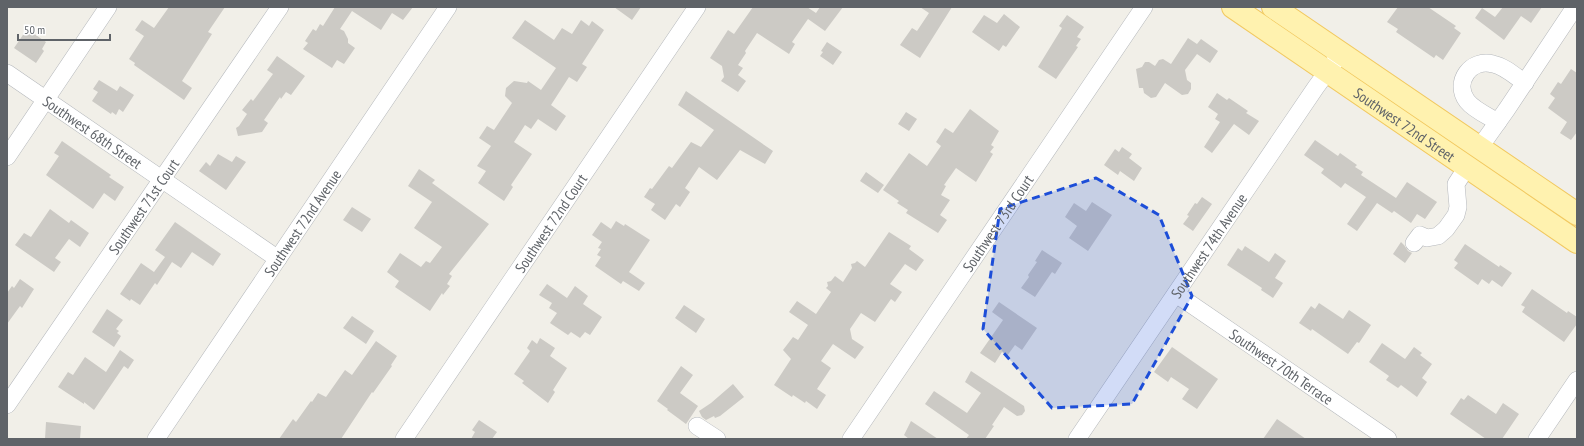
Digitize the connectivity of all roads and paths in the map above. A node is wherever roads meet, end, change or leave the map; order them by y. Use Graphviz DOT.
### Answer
graph roads {
  1 [pos="108,7"];
  2 [pos="280,7"];
  3 [pos="448,7"];
  4 [pos="698,7"];
  5 [pos="1144,7"];
  6 [pos="1233,7"];
  7 [pos="1273,7"];
  8 [pos="1575,7"];
  9 [pos="1341,53"];
  10 [pos="1328,72"];
  11 [pos="7,73"];
  12 [pos="1524,83"];
  13 [pos="46,100"];
  14 [pos="1498,122"];
  15 [pos="1480,147"];
  16 [pos="7,157"];
  17 [pos="1467,167"];
  18 [pos="162,179"];
  19 [pos="1577,214"];
  20 [pos="1414,242"];
  21 [pos="1577,242"];
  22 [pos="278,259"];
  23 [pos="1176,294"];
  24 [pos="1577,380"];
  25 [pos="7,405"];
  26 [pos="697,426"];
  27 [pos="156,439"];
  28 [pos="404,439"];
  29 [pos="717,439"];
  30 [pos="851,439"];
  31 [pos="1077,439"];
  32 [pos="1388,439"];
  33 [pos="1537,439"];
  1 -- 13 [label="street"];
  2 -- 18 [label="street, Southwest 71st Court"];
  3 -- 22 [label="street, Southwest 72nd Avenue"];
  4 -- 28 [label="street, Southwest 72nd Court"];
  5 -- 30 [label="street, Southwest 73rd Court"];
  6 -- 10 [label="main road, Southwest 72nd Street"];
  7 -- 9 [label="main road, Southwest 72nd Street"];
  8 -- 12 [label="street"];
  9 -- 10 [label="street, Southwest 74th Avenue"];
  9 -- 15 [label="main road, Southwest 72nd Street"];
  10 -- 17 [label="main road, Southwest 72nd Street"];
  10 -- 23 [label="street, Southwest 74th Avenue"];
  11 -- 13 [label="street, Southwest 68th Street"];
  12 -- 14 [label="street"];
  12 -- 14 [label="street"];
  13 -- 16 [label="street"];
  13 -- 18 [label="street, Southwest 68th Street"];
  14 -- 15 [label="street"];
  15 -- 17 [label="main road"];
  15 -- 19 [label="main road, Southwest 72nd Street"];
  17 -- 20 [label="street"];
  17 -- 21 [label="main road, Southwest 72nd Street"];
  18 -- 22 [label="street, Southwest 68th Street"];
  18 -- 25 [label="street, Southwest 71st Court"];
  22 -- 27 [label="street, Southwest 72nd Avenue"];
  23 -- 31 [label="street, Southwest 74th Avenue"];
  23 -- 32 [label="street, Southwest 70th Terrace"];
  24 -- 33 [label="street"];
  26 -- 29 [label="street"];
}
